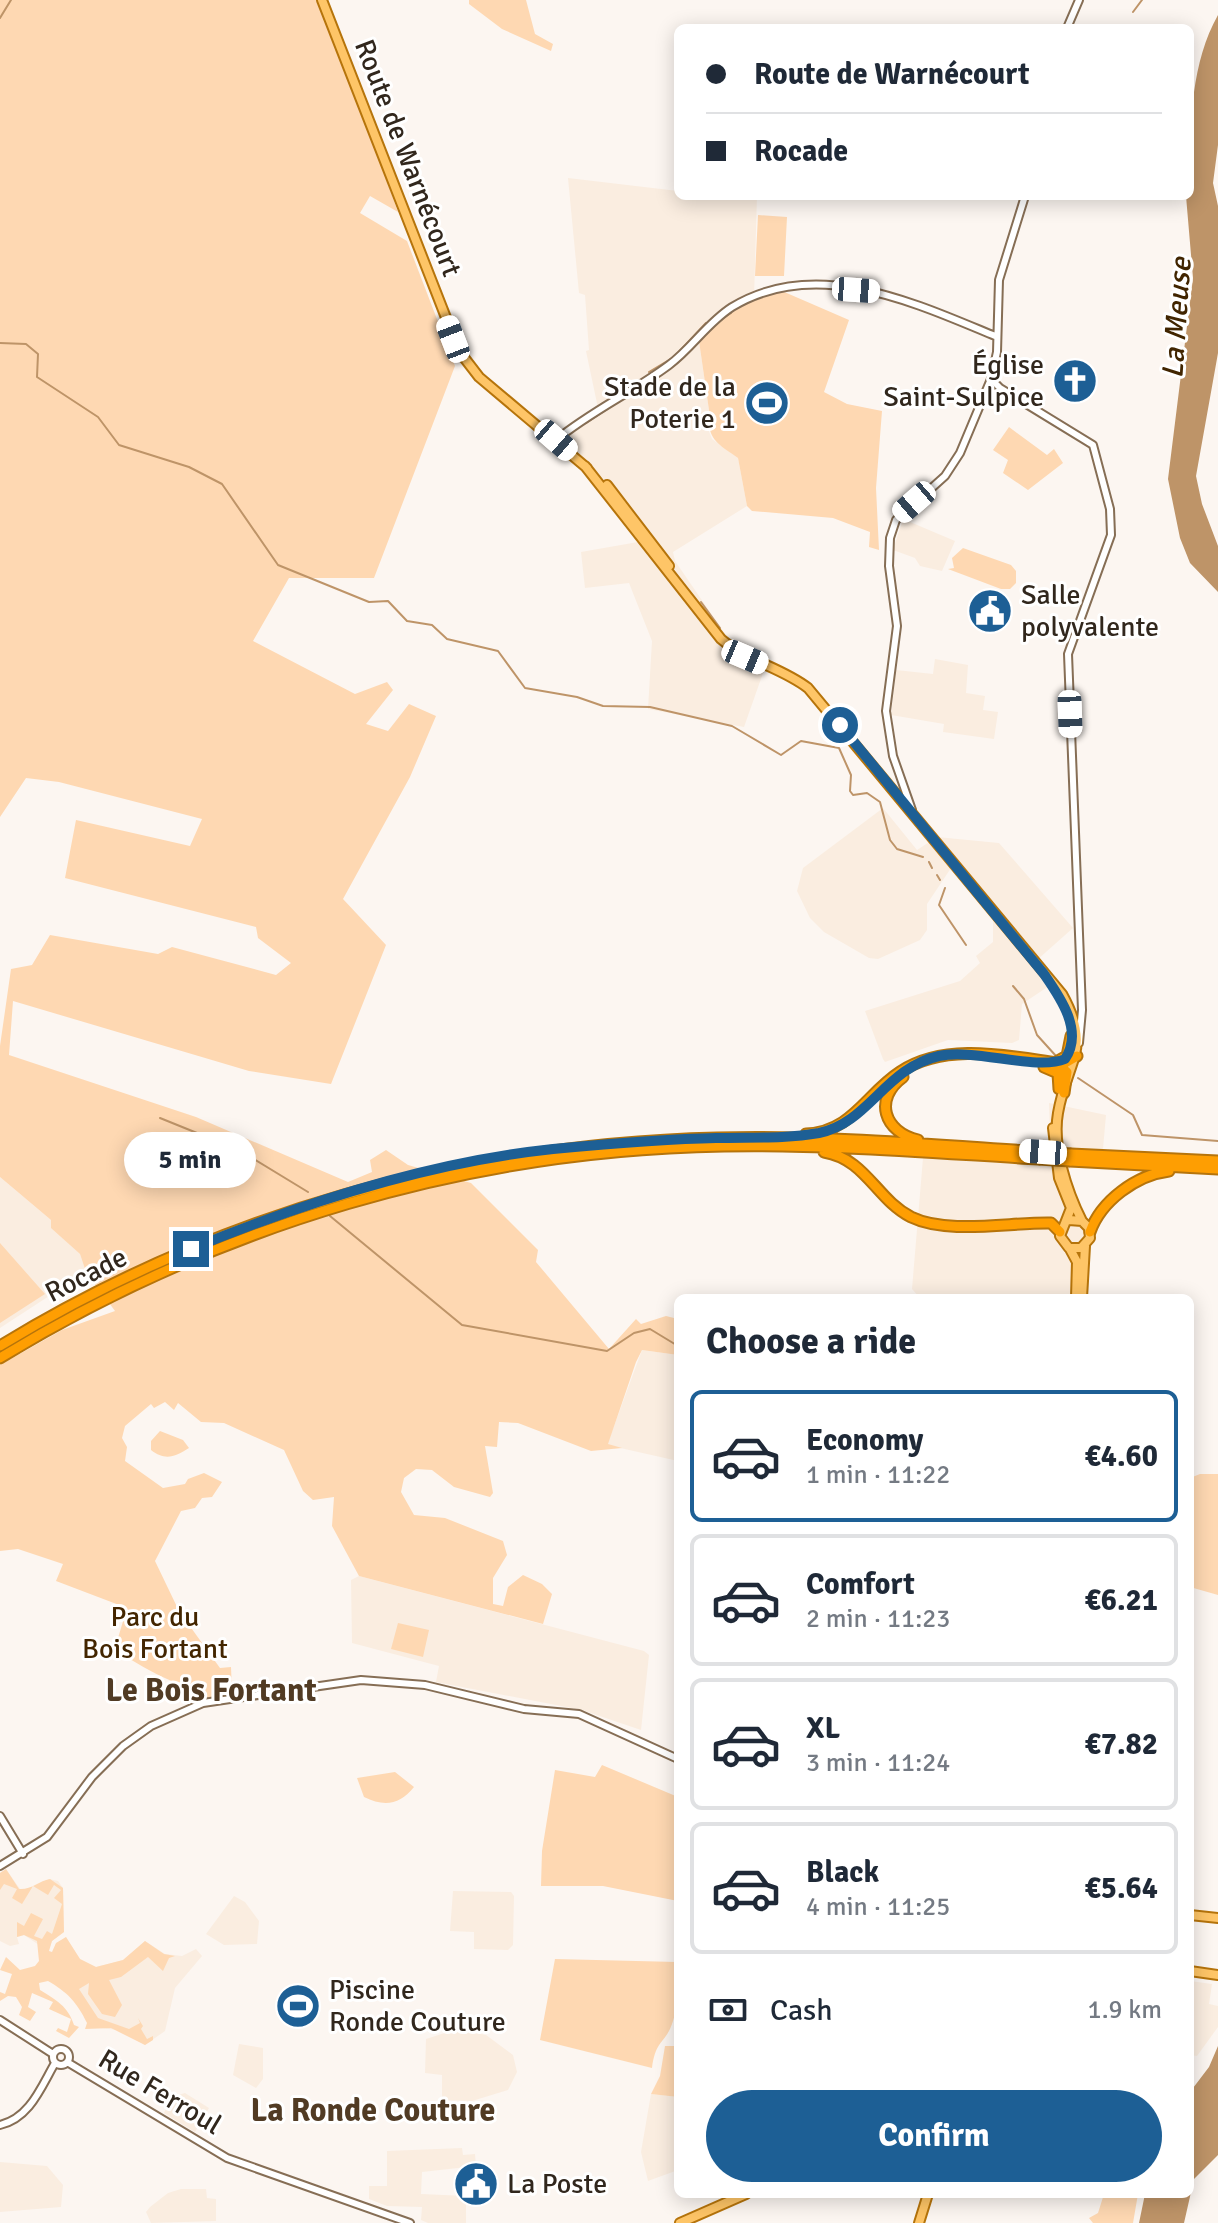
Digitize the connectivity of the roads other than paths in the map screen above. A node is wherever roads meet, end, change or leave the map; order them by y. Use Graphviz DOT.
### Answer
graph roads {
  1 [pos="322,0"];
  2 [pos="1079,0"];
  3 [pos="1069,24"];
  4 [pos="1024,200"];
  5 [pos="995,326"];
  6 [pos="976,327"];
  7 [pos="995,336"];
  8 [pos="991,379"];
  9 [pos="556,440"];
  10 [pos="913,814"];
  11 [pos="1044,974"];
  12 [pos="1082,1003"];
  13 [pos="1068,1005"];
  14 [pos="1082,1011"];
  15 [pos="1071,1018"];
  16 [pos="1071,1036"];
  17 [pos="1045,1064"];
  18 [pos="1071,1064"];
  19 [pos="1061,1094"];
  20 [pos="781,1138"];
  21 [pos="749,1146"];
  22 [pos="961,1147"];
  23 [pos="1041,1156"];
  24 [pos="1071,1157"];
  25 [pos="1218,1161"];
  26 [pos="1196,1168"];
  27 [pos="1218,1169"];
  28 [pos="1069,1220"];
  29 [pos="1082,1221"];
  30 [pos="1060,1232"];
  31 [pos="1090,1232"];
  32 [pos="1085,1246"];
  33 [pos="1069,1248"];
  34 [pos="1076,1294"];
  35 [pos="1082,1294"];
  36 [pos="0,1346"];
  37 [pos="0,1358"];
  38 [pos="674,1757"];
  39 [pos="0,1816"];
  40 [pos="23,1854"];
  41 [pos="0,1866"];
  42 [pos="1194,1915"];
  43 [pos="1218,1918"];
  44 [pos="1194,1972"];
  45 [pos="1218,1975"];
  46 [pos="0,2020"];
  47 [pos="53,2054"];
  48 [pos="67,2062"];
  49 [pos="55,2063"];
  50 [pos="0,2125"];
  51 [pos="737,2198"];
  52 [pos="927,2198"];
  53 [pos="410,2223"];
  54 [pos="680,2223"];
  55 [pos="919,2223"];
  1 -- 9 [label="main road, Route de Warnécourt"];
  2 -- 3 [label="street"];
  4 -- 5 [label="street"];
  5 -- 6 [label="street"];
  5 -- 7 [label="street"];
  6 -- 7 [label="street"];
  6 -- 9 [label="street"];
  7 -- 8 [label="street"];
  8 -- 10 [label="street"];
  8 -- 12 [label="street"];
  9 -- 10 [label="main road, Route de Warnécourt"];
  10 -- 11 [label="main road, Route de Warnécourt"];
  11 -- 13 [label="main road, Route de Warnécourt"];
  11 -- 15 [label="main road, Route de Warnécourt"];
  12 -- 13 [label="street"];
  12 -- 14 [label="street"];
  12 -- 15 [label="street"];
  13 -- 15 [label="main road, Route de Warnécourt"];
  14 -- 15 [label="street"];
  14 -- 18 [label="street"];
  15 -- 16 [label="main road, Route de Warnécourt"];
  15 -- 18 [label="main road, Route de Warnécourt"];
  16 -- 17 [label="highway"];
  16 -- 18 [label="main road, Route de Warnécourt"];
  17 -- 18 [label="highway"];
  17 -- 19 [label="highway"];
  17 -- 20 [label="highway"];
  17 -- 22 [label="highway"];
  18 -- 19 [label="highway"];
  19 -- 28 [label="main road"];
  19 -- 29 [label="main road"];
  20 -- 22 [label="highway, Rocade"];
  20 -- 36 [label="highway, Rocade"];
  21 -- 23 [label="highway"];
  21 -- 30 [label="highway"];
  21 -- 37 [label="highway"];
  22 -- 23 [label="highway, Rocade"];
  23 -- 24 [label="highway, bridge"];
  24 -- 25 [label="highway"];
  24 -- 26 [label="highway"];
  26 -- 27 [label="highway"];
  26 -- 31 [label="highway"];
  28 -- 29 [label="main road"];
  28 -- 30 [label="main road"];
  29 -- 31 [label="main road"];
  30 -- 33 [label="main road"];
  31 -- 32 [label="main road"];
  32 -- 33 [label="main road"];
  32 -- 35 [label="main road"];
  33 -- 34 [label="main road"];
  38 -- 40 [label="street"];
  39 -- 40 [label="street"];
  40 -- 41 [label="street"];
  42 -- 43 [label="main road"];
  44 -- 45 [label="main road"];
  46 -- 47 [label="street"];
  47 -- 48 [label="street, Rue Ferroul"];
  47 -- 49 [label="street"];
  48 -- 49 [label="street"];
  48 -- 53 [label="street, Rue Ferroul"];
  49 -- 50 [label="street"];
  51 -- 54 [label="main road"];
  52 -- 55 [label="main road"];
}
